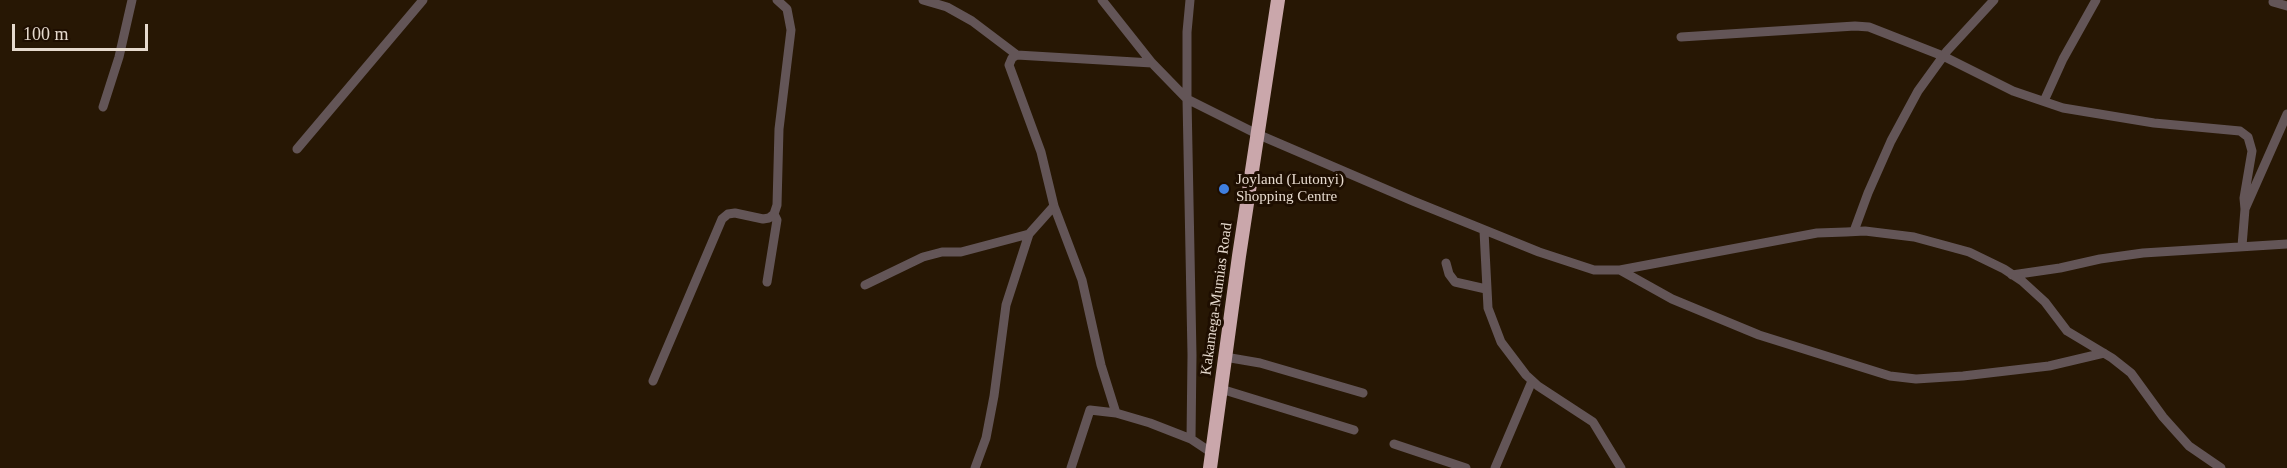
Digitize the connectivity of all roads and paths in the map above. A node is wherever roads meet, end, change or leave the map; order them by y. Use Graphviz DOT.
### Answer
graph roads {
  1 [pos="132,0"];
  2 [pos="423,0"];
  3 [pos="777,0"];
  4 [pos="923,0"];
  5 [pos="1102,0"];
  6 [pos="1190,0"];
  7 [pos="1278,0"];
  8 [pos="1994,0"];
  9 [pos="2096,0"];
  10 [pos="2273,2"];
  11 [pos="2287,6"];
  12 [pos="1682,37"];
  13 [pos="1017,55"];
  14 [pos="1943,56"];
  15 [pos="1152,63"];
  16 [pos="1187,99"];
  17 [pos="2044,101"];
  18 [pos="103,107"];
  19 [pos="2287,114"];
  20 [pos="1257,134"];
  21 [pos="297,149"];
  22 [pos="1054,206"];
  23 [pos="2246,209"];
  24 [pos="774,214"];
  25 [pos="1484,231"];
  26 [pos="1854,231"];
  27 [pos="1029,234"];
  28 [pos="2287,244"];
  29 [pos="2242,246"];
  30 [pos="1446,263"];
  31 [pos="1620,270"];
  32 [pos="2012,274"];
  33 [pos="767,282"];
  34 [pos="866,285"];
  35 [pos="1486,289"];
  36 [pos="2104,353"];
  37 [pos="1225,357"];
  38 [pos="653,381"];
  39 [pos="1532,381"];
  40 [pos="1221,389"];
  41 [pos="1363,393"];
  42 [pos="1116,413"];
  43 [pos="1354,430"];
  44 [pos="1191,439"];
  45 [pos="1394,444"];
  46 [pos="1212,453"];
  47 [pos="975,468"];
  48 [pos="1071,468"];
  49 [pos="1210,468"];
  50 [pos="1466,468"];
  51 [pos="1495,468"];
  52 [pos="1621,468"];
  53 [pos="2221,468"];
  1 -- 18 [label="street"];
  2 -- 21 [label="street"];
  3 -- 24 [label="street"];
  4 -- 13 [label="street"];
  5 -- 15 [label="street"];
  6 -- 16 [label="street"];
  7 -- 20 [label="highway, Kakamega-Mumias Road"];
  8 -- 14 [label="street"];
  9 -- 17 [label="street"];
  10 -- 11 [label="street"];
  12 -- 14 [label="street"];
  13 -- 15 [label="street"];
  13 -- 22 [label="street"];
  14 -- 17 [label="street"];
  14 -- 26 [label="street"];
  15 -- 16 [label="street"];
  16 -- 20 [label="street"];
  16 -- 44 [label="street"];
  17 -- 23 [label="street"];
  19 -- 23 [label="street"];
  20 -- 25 [label="street"];
  20 -- 37 [label="highway, Kakamega-Mumias Road"];
  22 -- 27 [label="street"];
  22 -- 42 [label="street"];
  23 -- 29 [label="street"];
  24 -- 33 [label="street"];
  24 -- 38 [label="street"];
  25 -- 31 [label="street"];
  25 -- 35 [label="street"];
  26 -- 31 [label="street"];
  26 -- 32 [label="street"];
  27 -- 34 [label="street"];
  27 -- 47 [label="street"];
  28 -- 29 [label="street"];
  29 -- 32 [label="street"];
  30 -- 35 [label="street"];
  31 -- 36 [label="street"];
  32 -- 36 [label="street"];
  35 -- 39 [label="street"];
  36 -- 53 [label="street"];
  37 -- 40 [label="highway, Kakamega-Mumias Road"];
  37 -- 41 [label="street"];
  39 -- 51 [label="street"];
  39 -- 52 [label="street"];
  40 -- 43 [label="street"];
  40 -- 46 [label="highway, Kakamega-Mumias Road"];
  42 -- 44 [label="street"];
  42 -- 48 [label="street"];
  44 -- 46 [label="street"];
  45 -- 50 [label="street"];
  46 -- 49 [label="highway, Kakamega-Mumias Road"];
}
